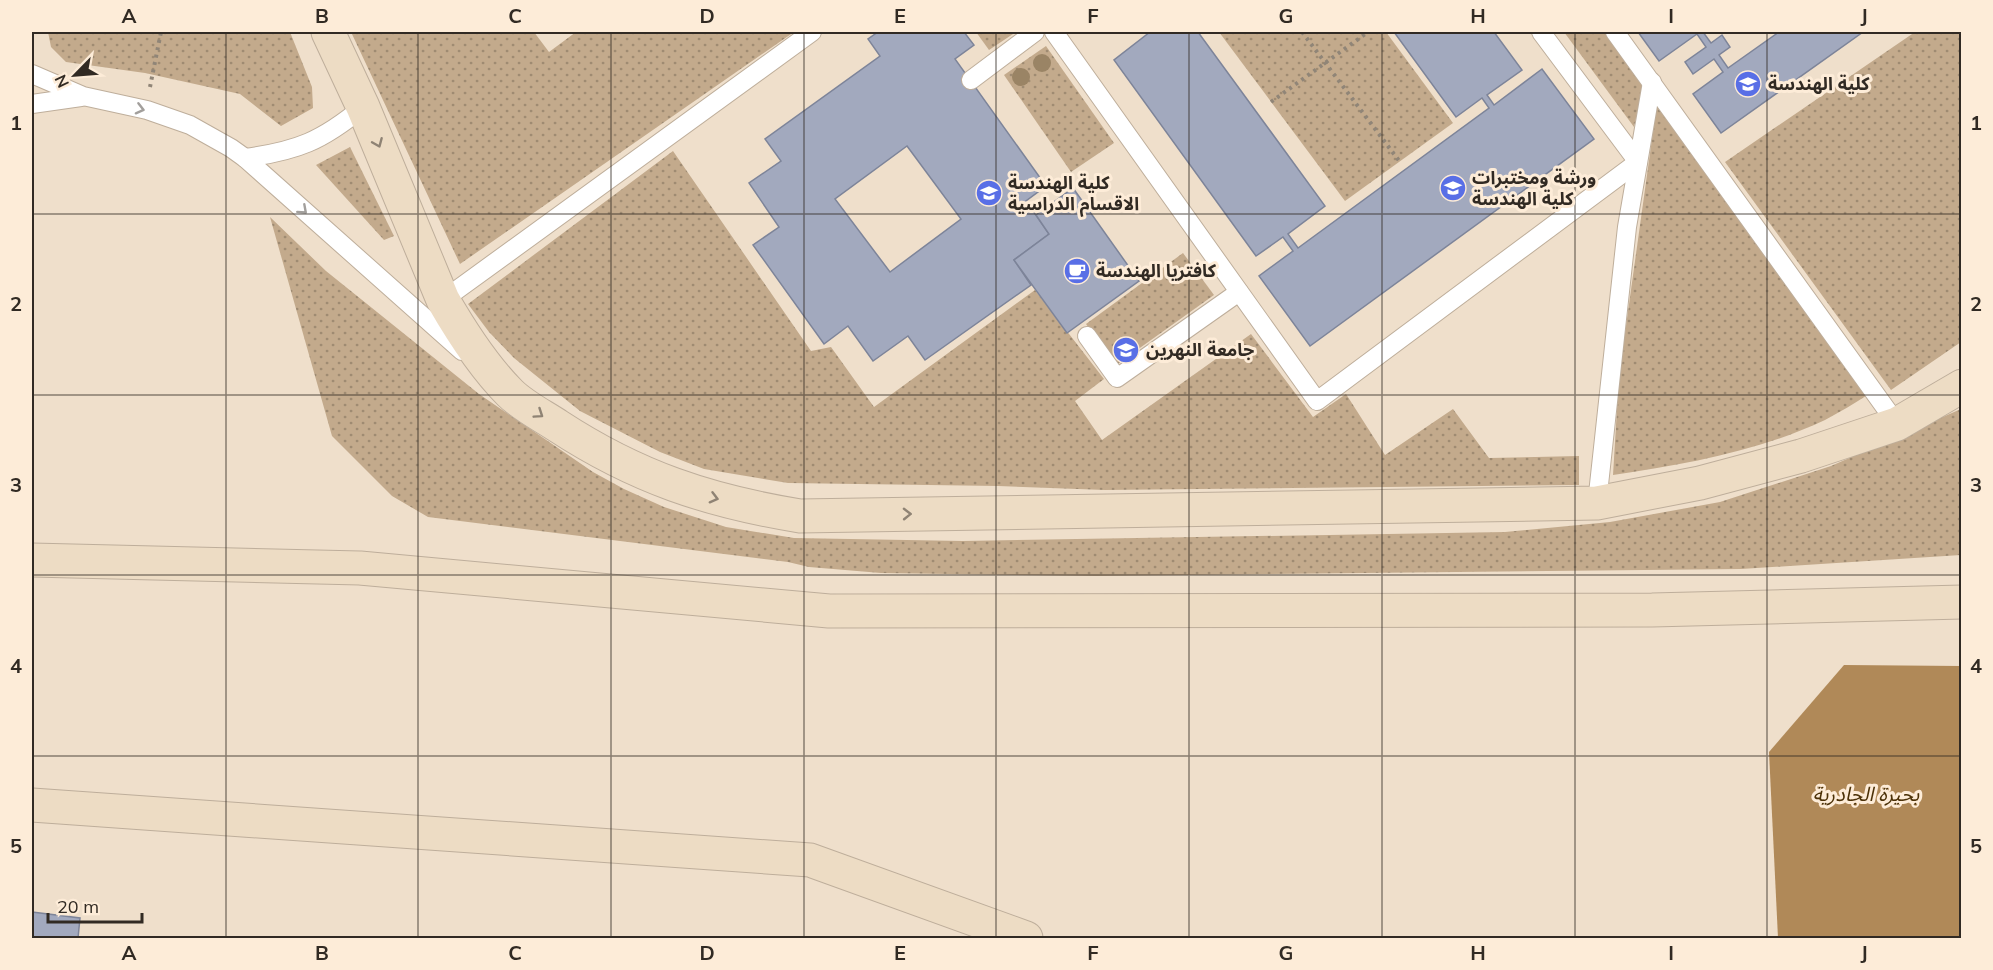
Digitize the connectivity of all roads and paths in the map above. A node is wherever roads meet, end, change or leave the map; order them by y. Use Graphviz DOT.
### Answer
graph roads {
  1 [pos="161,32"];
  2 [pos="328,32"];
  3 [pos="812,32"];
  4 [pos="1035,32"];
  5 [pos="1054,32"];
  6 [pos="1302,32"];
  7 [pos="1368,32"];
  8 [pos="1541,32"];
  9 [pos="1615,32"];
  10 [pos="1325,63"];
  11 [pos="32,74"];
  12 [pos="971,80"];
  13 [pos="1652,82"];
  14 [pos="83,96"];
  15 [pos="1271,102"];
  16 [pos="32,104"];
  17 [pos="363,107"];
  18 [pos="147,110"];
  19 [pos="245,158"];
  20 [pos="1400,162"];
  21 [pos="1638,162"];
  22 [pos="1239,292"];
  23 [pos="443,300"];
  24 [pos="1087,336"];
  25 [pos="1962,386"];
  26 [pos="511,394"];
  27 [pos="1897,424"];
  28 [pos="1597,503"];
  29 [pos="32,560"];
  30 [pos="1962,602"];
  31 [pos="32,805"];
  32 [pos="1026,939"];
  1 -- 18 [label="path"];
  2 -- 17 [label="street"];
  3 -- 23 [label="lane"];
  4 -- 12 [label="lane"];
  5 -- 22 [label="lane"];
  6 -- 10 [label="path"];
  7 -- 10 [label="path"];
  8 -- 21 [label="lane"];
  9 -- 13 [label="lane"];
  10 -- 15 [label="path"];
  10 -- 20 [label="path"];
  11 -- 14 [label="lane"];
  13 -- 21 [label="lane"];
  13 -- 27 [label="lane"];
  14 -- 16 [label="lane"];
  14 -- 18 [label="lane, one-way"];
  17 -- 19 [label="lane"];
  17 -- 23 [label="street, one-way"];
  18 -- 19 [label="lane"];
  19 -- 26 [label="lane, one-way"];
  21 -- 22 [label="lane"];
  21 -- 28 [label="lane"];
  22 -- 24 [label="lane"];
  23 -- 26 [label="street"];
  25 -- 27 [label="street"];
  26 -- 28 [label="street, one-way"];
  27 -- 28 [label="street"];
  29 -- 30 [label="street"];
  31 -- 32 [label="street"];
}
